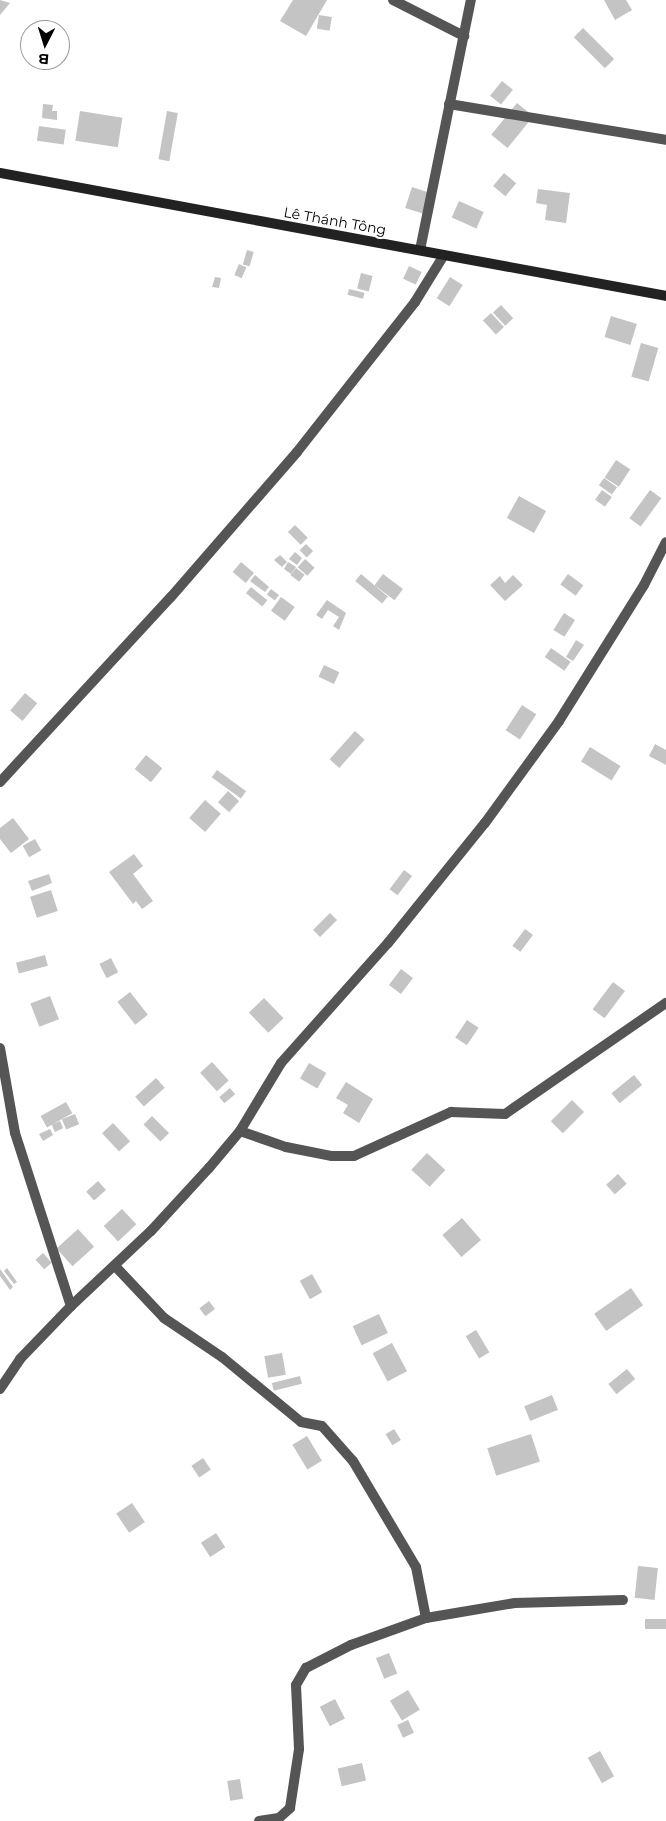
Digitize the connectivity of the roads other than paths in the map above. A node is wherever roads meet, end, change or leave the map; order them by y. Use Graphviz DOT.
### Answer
graph roads {
  1 [pos="393,0"];
  2 [pos="471,0"];
  3 [pos="464,36"];
  4 [pos="449,104"];
  5 [pos="666,140"];
  6 [pos="0,173"];
  7 [pos="420,250"];
  8 [pos="444,255"];
  9 [pos="666,296"];
  10 [pos="666,542"];
  11 [pos="0,782"];
  12 [pos="666,1003"];
  13 [pos="0,1048"];
  14 [pos="240,1131"];
  15 [pos="115,1266"];
  16 [pos="71,1306"];
  17 [pos="0,1389"];
  18 [pos="623,1600"];
  19 [pos="426,1618"];
  20 [pos="259,1821"];
  1 -- 3 [label="street"];
  2 -- 3 [label="street"];
  3 -- 4 [label="street"];
  4 -- 5 [label="street"];
  4 -- 7 [label="street"];
  6 -- 7 [label="street, Lê Thánh Tông"];
  7 -- 8 [label="street, Lê Thánh Tông"];
  8 -- 9 [label="street, Lê Thánh Tông"];
  8 -- 11 [label="street"];
  10 -- 14 [label="street"];
  12 -- 14 [label="street"];
  13 -- 16 [label="street"];
  14 -- 15 [label="street"];
  15 -- 16 [label="street"];
  15 -- 19 [label="street"];
  16 -- 17 [label="street"];
  18 -- 19 [label="street"];
  19 -- 20 [label="street"];
}
